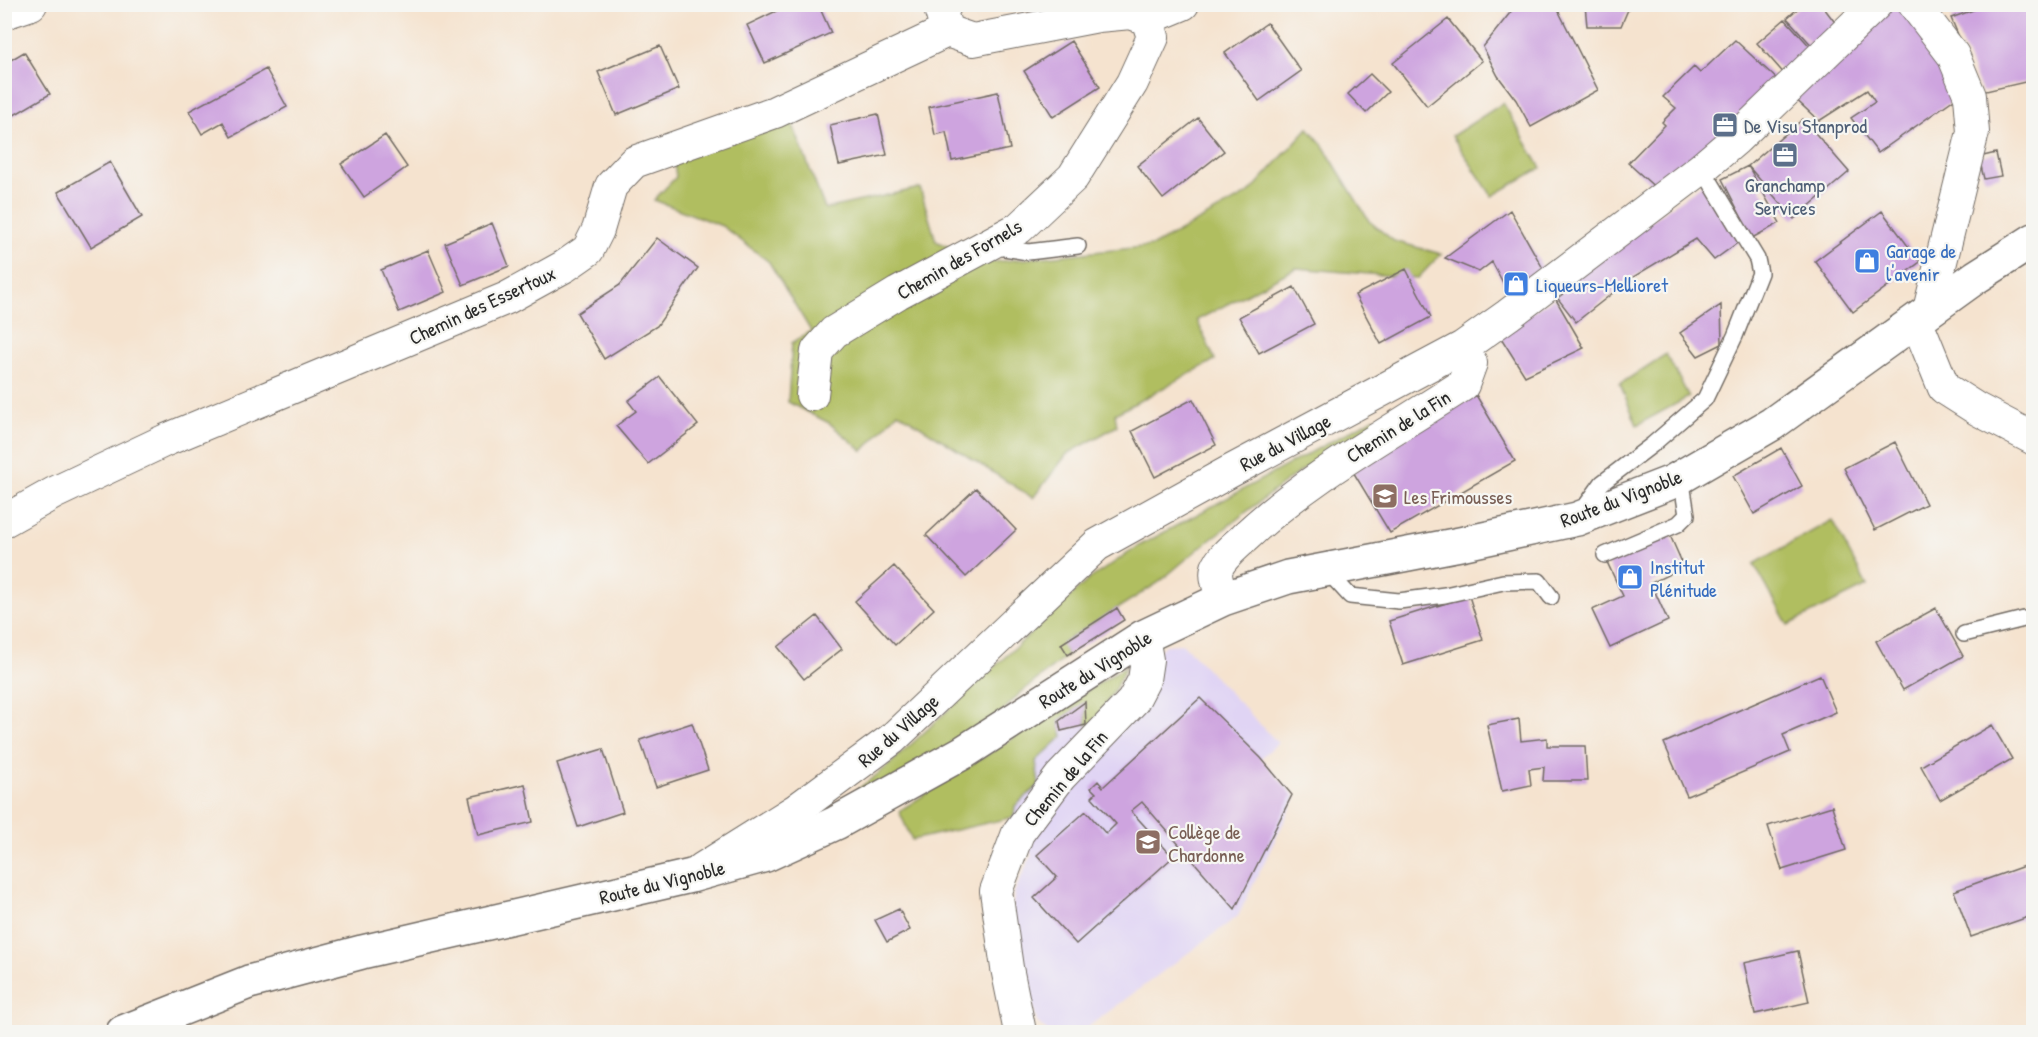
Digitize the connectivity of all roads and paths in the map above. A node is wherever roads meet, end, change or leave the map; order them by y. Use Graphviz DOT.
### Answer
graph roads {
  1 [pos="31,4"];
  2 [pos="1183,4"];
  3 [pos="1876,4"];
  4 [pos="1914,4"];
  5 [pos="4,13"];
  6 [pos="946,18"];
  7 [pos="1147,19"];
  8 [pos="1702,168"];
  9 [pos="2034,240"];
  10 [pos="986,246"];
  11 [pos="1078,246"];
  12 [pos="1922,315"];
  13 [pos="1463,347"];
  14 [pos="812,395"];
  15 [pos="2034,439"];
  16 [pos="1681,477"];
  17 [pos="1577,519"];
  18 [pos="4,521"];
  19 [pos="1605,555"];
  20 [pos="1326,570"];
  21 [pos="1551,597"];
  22 [pos="1223,599"];
  23 [pos="2024,619"];
  24 [pos="1964,634"];
  25 [pos="1143,637"];
  26 [pos="692,876"];
  27 [pos="123,1032"];
  28 [pos="1020,1032"];
  1 -- 5 [label="street"];
  2 -- 7 [label="street"];
  3 -- 8 [label="street, Rue du Village"];
  4 -- 12 [label="street"];
  6 -- 7 [label="street"];
  6 -- 18 [label="street, Chemin des Essertoux"];
  7 -- 10 [label="street, Chemin des Fornels"];
  8 -- 13 [label="street, Rue du Village"];
  8 -- 17 [label="lane"];
  9 -- 12 [label="street, Route du Vignoble"];
  10 -- 11 [label="lane"];
  10 -- 14 [label="street, Chemin des Fornels"];
  12 -- 15 [label="street"];
  12 -- 16 [label="street, Route du Vignoble"];
  13 -- 22 [label="street, Chemin de la Fin"];
  13 -- 26 [label="street, Rue du Village"];
  16 -- 17 [label="street, Route du Vignoble"];
  16 -- 19 [label="lane"];
  17 -- 20 [label="street, Route du Vignoble"];
  20 -- 21 [label="lane"];
  20 -- 22 [label="street, Route du Vignoble"];
  22 -- 25 [label="street, Route du Vignoble"];
  23 -- 24 [label="lane"];
  25 -- 26 [label="street, Route du Vignoble"];
  25 -- 28 [label="street, Chemin de la Fin"];
  26 -- 27 [label="street, Route du Vignoble"];
}
